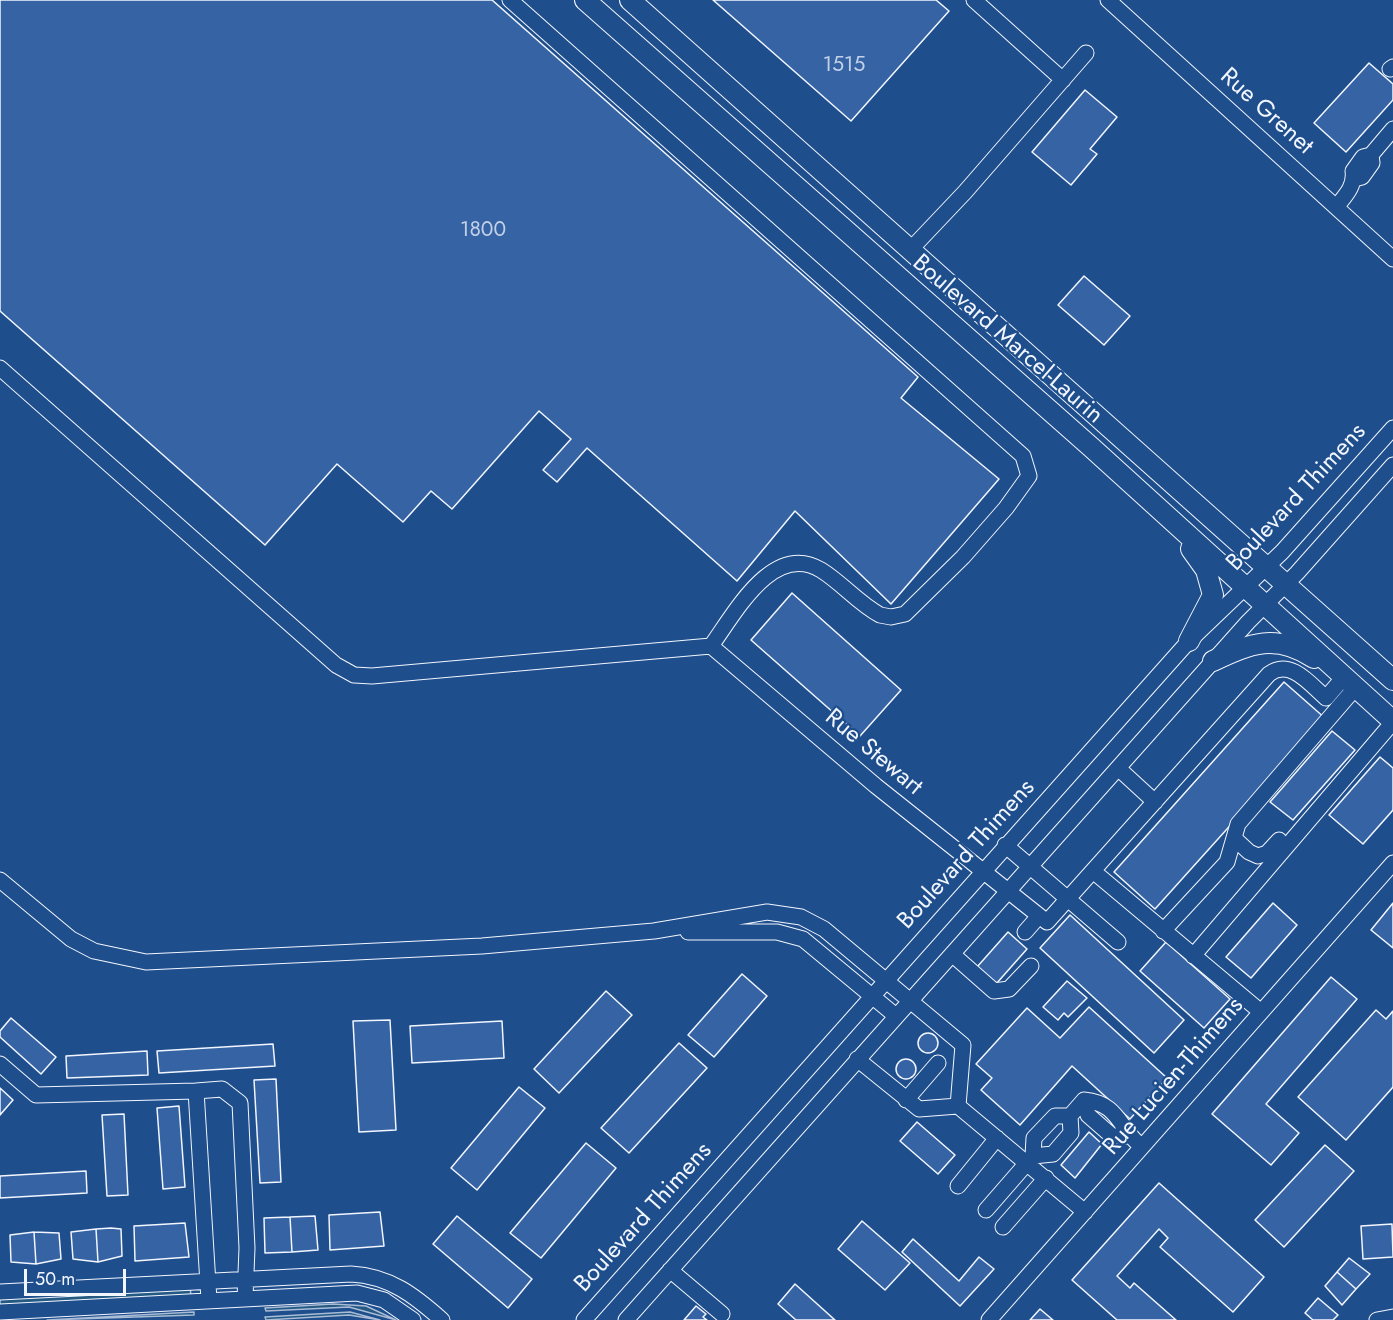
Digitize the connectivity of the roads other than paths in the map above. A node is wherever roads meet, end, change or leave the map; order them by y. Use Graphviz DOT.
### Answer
graph roads {
  1 [pos="510,0"];
  2 [pos="585,0"];
  3 [pos="630,0"];
  4 [pos="974,0"];
  5 [pos="1108,0"];
  6 [pos="1086,53"];
  7 [pos="1063,80"];
  8 [pos="1393,129"];
  9 [pos="1337,206"];
  10 [pos="911,249"];
  11 [pos="1393,260"];
  12 [pos="890,271"];
  13 [pos="0,368"];
  14 [pos="1393,428"];
  15 [pos="1393,465"];
  16 [pos="1166,516"];
  17 [pos="1268,567"];
  18 [pos="1285,583"];
  19 [pos="1246,587"];
  20 [pos="1265,604"];
  21 [pos="1189,641"];
  22 [pos="711,646"];
  23 [pos="1213,661"];
  24 [pos="1393,680"];
  25 [pos="1350,682"];
  26 [pos="1393,721"];
  27 [pos="1118,768"];
  28 [pos="1348,774"];
  29 [pos="1155,801"];
  30 [pos="1235,839"];
  31 [pos="1005,846"];
  32 [pos="1393,863"];
  33 [pos="1030,867"];
  34 [pos="982,871"];
  35 [pos="1092,872"];
  36 [pos="0,880"];
  37 [pos="1007,892"];
  38 [pos="1068,900"];
  39 [pos="1039,916"];
  40 [pos="654,931"];
  41 [pos="1163,931"];
  42 [pos="1025,932"];
  43 [pos="1118,942"];
  44 [pos="952,954"];
  45 [pos="1193,956"];
  46 [pos="1031,966"];
  47 [pos="885,980"];
  48 [pos="872,996"];
  49 [pos="910,1000"];
  50 [pos="1261,1012"];
  51 [pos="896,1016"];
  52 [pos="857,1059"];
  53 [pos="938,1063"];
  54 [pos="0,1064"];
  55 [pos="196,1091"];
  56 [pos="906,1100"];
  57 [pos="958,1106"];
  58 [pos="1070,1116"];
  59 [pos="997,1138"];
  60 [pos="1142,1147"];
  61 [pos="1030,1159"];
  62 [pos="1046,1178"];
  63 [pos="958,1186"];
  64 [pos="986,1210"];
  65 [pos="1085,1212"];
  66 [pos="1003,1227"];
  67 [pos="670,1269"];
  68 [pos="244,1279"];
  69 [pos="208,1281"];
  70 [pos="408,1291"];
  71 [pos="0,1292"];
  72 [pos="245,1298"];
  73 [pos="209,1300"];
  74 [pos="396,1306"];
  75 [pos="0,1312"];
  76 [pos="722,1314"];
  77 [pos="413,1320"];
  78 [pos="442,1320"];
  79 [pos="584,1320"];
  80 [pos="626,1320"];
  81 [pos="989,1320"];
  1 -- 22 [label="street"];
  2 -- 12 [label="main road, Boulevard Marcel-Laurin"];
  3 -- 10 [label="main road, Boulevard Marcel-Laurin"];
  4 -- 7 [label="street"];
  5 -- 9 [label="street, Rue Grenet"];
  6 -- 7 [label="street"];
  7 -- 10 [label="street"];
  8 -- 9 [label="street"];
  9 -- 11 [label="street, Rue Grenet"];
  10 -- 12 [label="main road"];
  10 -- 17 [label="main road, Boulevard Marcel-Laurin"];
  12 -- 16 [label="main road, Boulevard Marcel-Laurin"];
  13 -- 22 [label="street"];
  14 -- 17 [label="street, Boulevard Thimens"];
  15 -- 18 [label="street, Boulevard Thimens"];
  16 -- 19 [label="main road, Boulevard Marcel-Laurin"];
  16 -- 21 [label="main road"];
  17 -- 18 [label="main road, Boulevard Marcel-Laurin"];
  17 -- 19 [label="street, Boulevard Thimens"];
  18 -- 20 [label="street, Boulevard Thimens"];
  18 -- 24 [label="main road, Boulevard Marcel-Laurin"];
  19 -- 20 [label="main road, Boulevard Marcel-Laurin"];
  19 -- 21 [label="street, Boulevard Thimens"];
  20 -- 23 [label="street, Boulevard Thimens"];
  20 -- 25 [label="main road, Boulevard Marcel-Laurin"];
  21 -- 31 [label="street, Boulevard Thimens"];
  22 -- 34 [label="street, Rue Stewart"];
  23 -- 25 [label="main road"];
  23 -- 27 [label="street, Boulevard Thimens"];
  25 -- 26 [label="main road, Boulevard Marcel-Laurin"];
  25 -- 29 [label="street"];
  25 -- 30 [label="street"];
  26 -- 28 [label="street"];
  27 -- 29 [label="street"];
  27 -- 33 [label="street, Boulevard Thimens"];
  28 -- 30 [label="street"];
  28 -- 45 [label="street"];
  29 -- 35 [label="street"];
  30 -- 41 [label="street"];
  31 -- 33 [label="street"];
  31 -- 34 [label="street, Boulevard Thimens"];
  32 -- 50 [label="street, Rue Lucien-Thimens"];
  33 -- 37 [label="street, Boulevard Thimens"];
  33 -- 38 [label="street"];
  34 -- 37 [label="street, Rue Stewart"];
  34 -- 47 [label="street, Boulevard Thimens"];
  35 -- 38 [label="street"];
  35 -- 41 [label="street"];
  36 -- 40 [label="street"];
  37 -- 39 [label="street, Rue Stewart"];
  37 -- 44 [label="street, Boulevard Thimens"];
  38 -- 39 [label="street"];
  38 -- 43 [label="street"];
  39 -- 42 [label="street"];
  40 -- 47 [label="street"];
  40 -- 48 [label="street"];
  41 -- 45 [label="street"];
  44 -- 46 [label="street"];
  44 -- 49 [label="street, Boulevard Thimens"];
  45 -- 50 [label="street"];
  47 -- 48 [label="street, Boulevard Thimens"];
  47 -- 49 [label="street"];
  48 -- 51 [label="street"];
  48 -- 79 [label="street, Boulevard Thimens"];
  49 -- 51 [label="street, Boulevard Thimens"];
  49 -- 57 [label="street"];
  50 -- 60 [label="street, Rue Lucien-Thimens"];
  51 -- 52 [label="street, Boulevard Thimens"];
  52 -- 56 [label="street"];
  52 -- 67 [label="street, Boulevard Thimens"];
  53 -- 56 [label="street"];
  54 -- 55 [label="street"];
  55 -- 68 [label="street"];
  55 -- 69 [label="street"];
  56 -- 57 [label="street"];
  57 -- 59 [label="street"];
  58 -- 60 [label="street"];
  58 -- 61 [label="street"];
  58 -- 61 [label="street"];
  59 -- 61 [label="street"];
  59 -- 63 [label="street"];
  60 -- 65 [label="street, Rue Lucien-Thimens"];
  61 -- 62 [label="street"];
  61 -- 64 [label="street"];
  62 -- 65 [label="street"];
  62 -- 66 [label="street"];
  65 -- 81 [label="street, Rue Lucien-Thimens"];
  67 -- 76 [label="street"];
  67 -- 80 [label="street, Boulevard Thimens"];
  68 -- 69 [label="street"];
  68 -- 70 [label="street"];
  68 -- 72 [label="street"];
  69 -- 71 [label="street"];
  69 -- 73 [label="street"];
  70 -- 74 [label="street"];
  70 -- 78 [label="street"];
  72 -- 73 [label="street"];
  72 -- 74 [label="street"];
  73 -- 75 [label="street"];
  74 -- 77 [label="street"];
}
